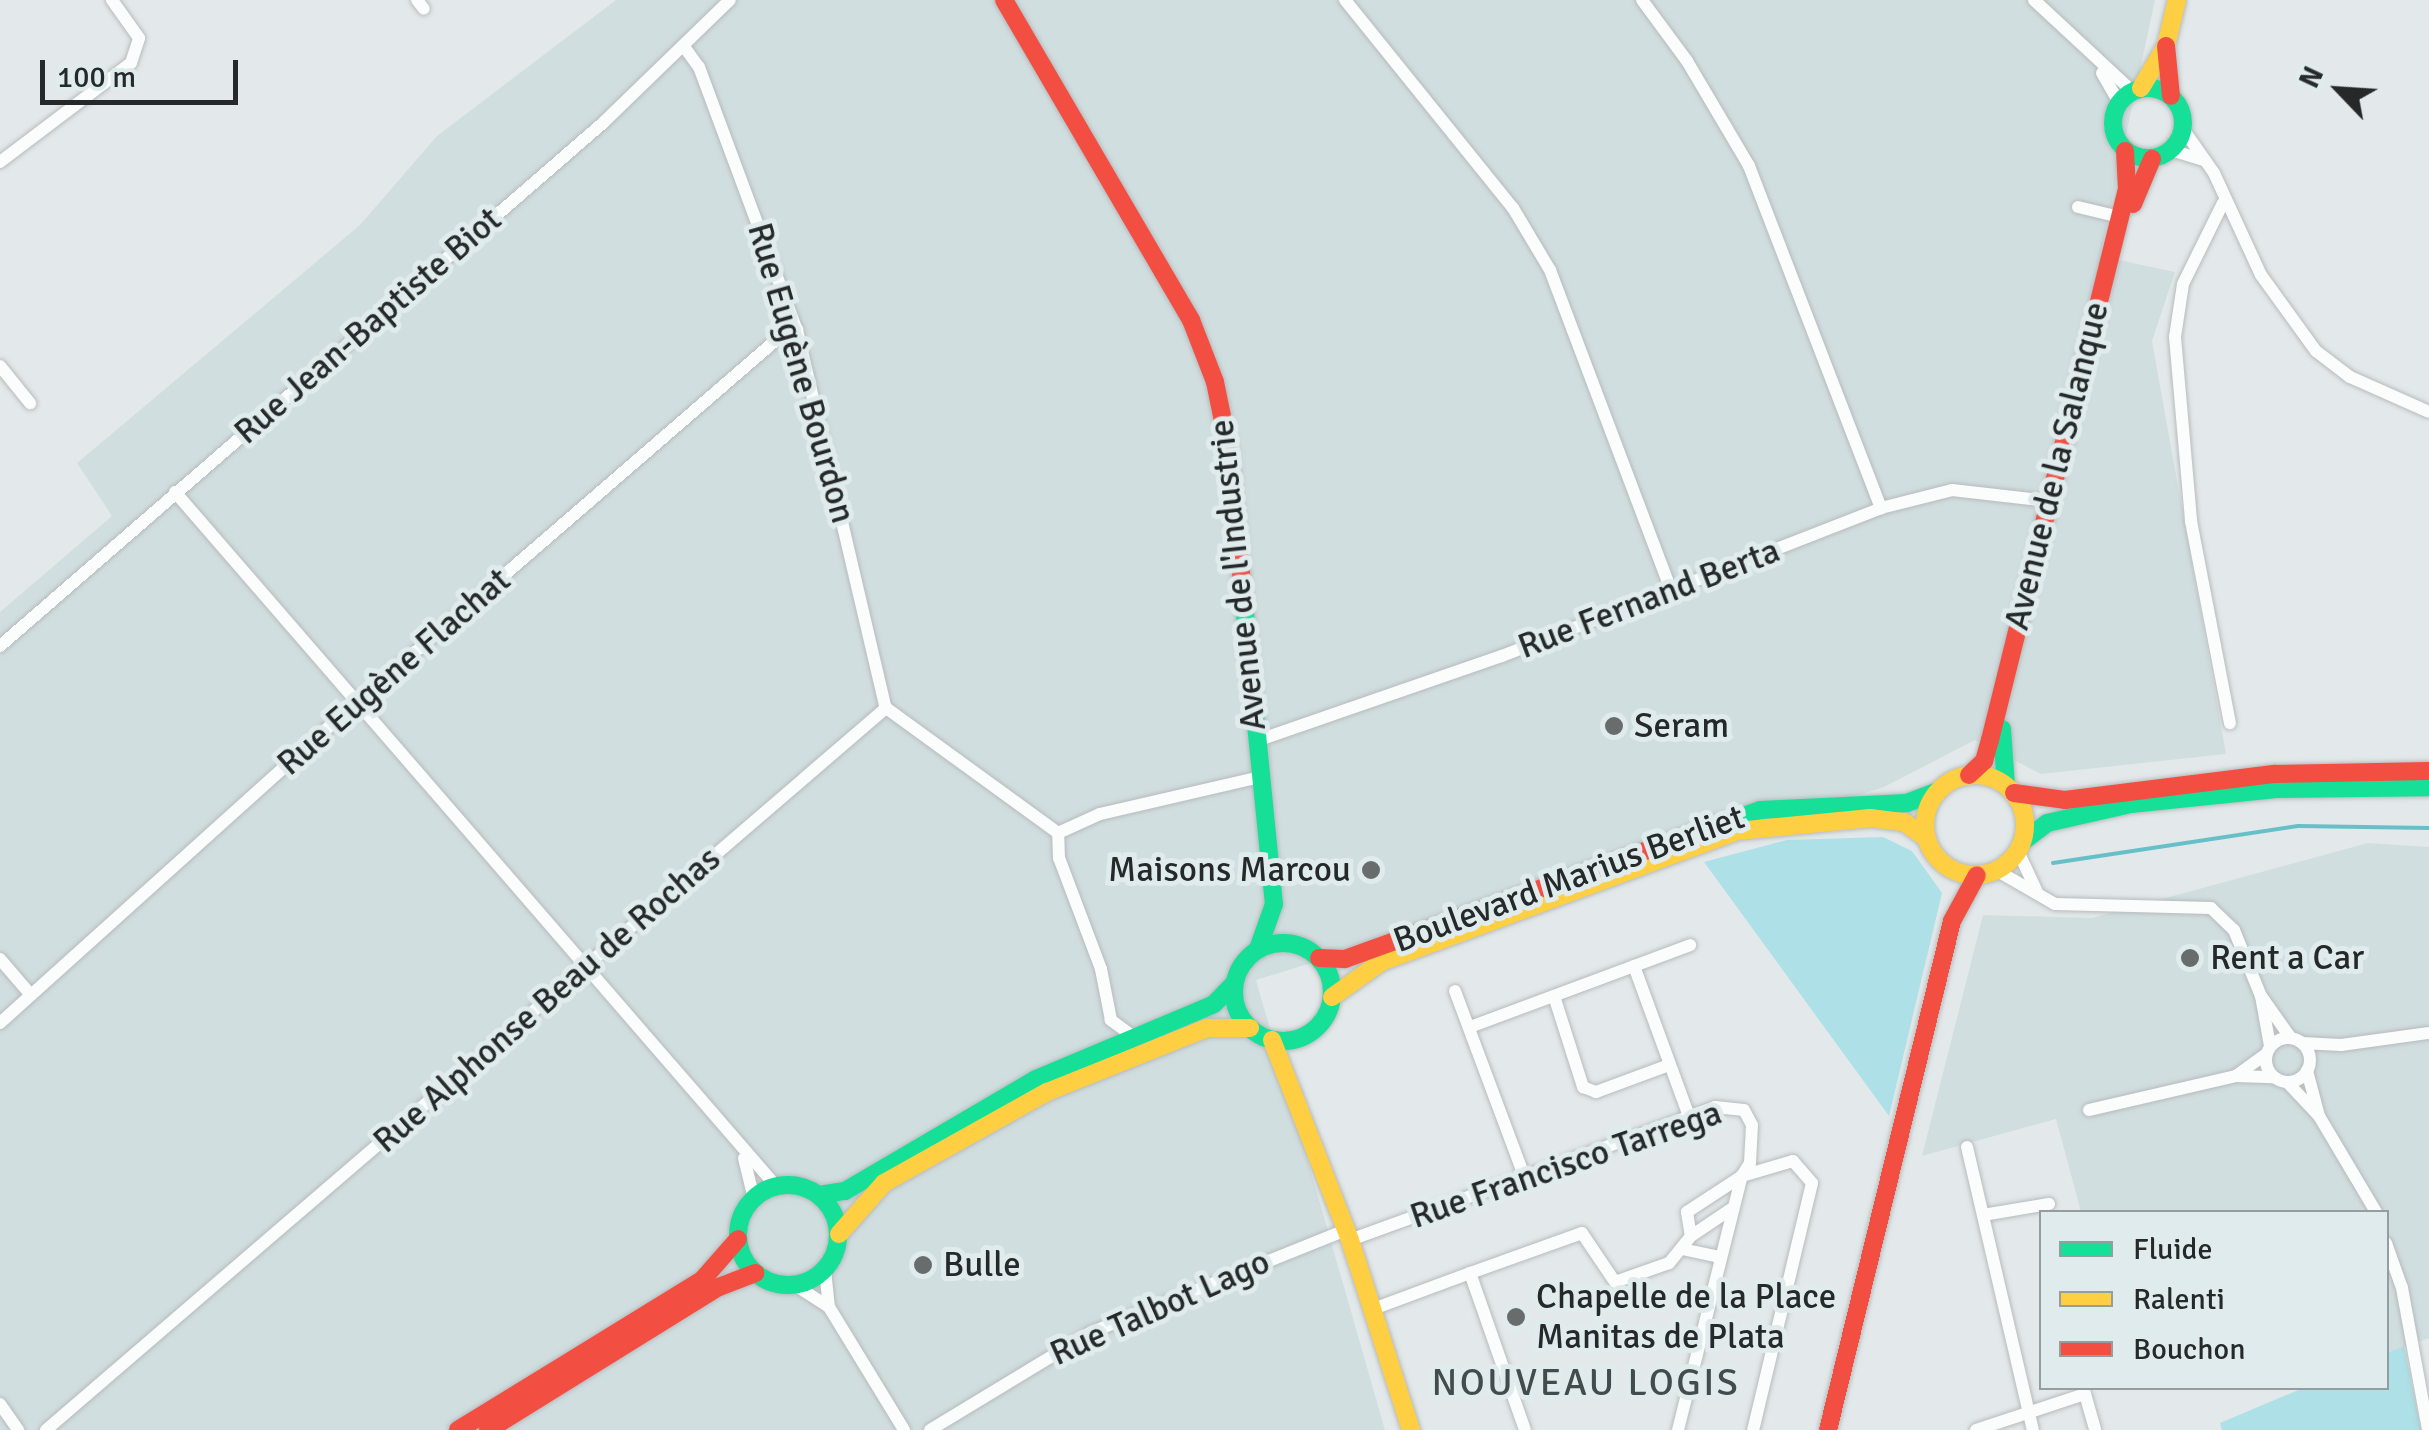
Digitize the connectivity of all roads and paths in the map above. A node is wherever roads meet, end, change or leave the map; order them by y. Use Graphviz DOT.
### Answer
graph roads {
  1 [pos="112,0"];
  2 [pos="730,0"];
  3 [pos="1004,0"];
  4 [pos="1345,0"];
  5 [pos="1642,0"];
  6 [pos="2034,0"];
  7 [pos="2177,0"];
  8 [pos="2166,46"];
  9 [pos="685,48"];
  10 [pos="2131,94"];
  11 [pos="2171,96"];
  12 [pos="2183,130"];
  13 [pos="2125,150"];
  14 [pos="2171,150"];
  15 [pos="2152,158"];
  16 [pos="2203,160"];
  17 [pos="0,162"];
  18 [pos="2223,203"];
  19 [pos="2078,207"];
  20 [pos="2120,217"];
  21 [pos="797,330"];
  22 [pos="0,366"];
  23 [pos="30,403"];
  24 [pos="2429,412"];
  25 [pos="176,492"];
  26 [pos="2048,500"];
  27 [pos="1881,508"];
  28 [pos="1670,592"];
  29 [pos="0,646"];
  30 [pos="359,703"];
  31 [pos="886,708"];
  32 [pos="2230,723"];
  33 [pos="1256,741"];
  34 [pos="2429,771"];
  35 [pos="1969,775"];
  36 [pos="1260,776"];
  37 [pos="2429,786"];
  38 [pos="2010,790"];
  39 [pos="1938,791"];
  40 [pos="1058,833"];
  41 [pos="1927,839"];
  42 [pos="2020,847"];
  43 [pos="1944,865"];
  44 [pos="1996,870"];
  45 [pos="1977,875"];
  46 [pos="2039,894"];
  47 [pos="1274,904"];
  48 [pos="1952,921"];
  49 [pos="1298,944"];
  50 [pos="1690,945"];
  51 [pos="1258,949"];
  52 [pos="0,958"];
  53 [pos="1320,958"];
  54 [pos="590,966"];
  55 [pos="1634,966"];
  56 [pos="1234,983"];
  57 [pos="1455,991"];
  58 [pos="30,994"];
  59 [pos="1554,996"];
  60 [pos="2262,996"];
  61 [pos="1332,997"];
  62 [pos="0,1023"];
  63 [pos="1470,1026"];
  64 [pos="1250,1028"];
  65 [pos="2429,1033"];
  66 [pos="1307,1034"];
  67 [pos="1134,1037"];
  68 [pos="1272,1040"];
  69 [pos="2296,1040"];
  70 [pos="2342,1045"];
  71 [pos="2268,1050"];
  72 [pos="1669,1065"];
  73 [pos="2308,1068"];
  74 [pos="2236,1076"];
  75 [pos="2272,1076"];
  76 [pos="2287,1082"];
  77 [pos="1302,1106"];
  78 [pos="2089,1110"];
  79 [pos="1690,1116"];
  80 [pos="2319,1116"];
  81 [pos="1967,1147"];
  82 [pos="742,1150"];
  83 [pos="1524,1176"];
  84 [pos="1742,1176"];
  85 [pos="776,1186"];
  86 [pos="819,1195"];
  87 [pos="754,1199"];
  88 [pos="2049,1204"];
  89 [pos="1731,1208"];
  90 [pos="2375,1210"];
  91 [pos="1983,1215"];
  92 [pos="839,1234"];
  93 [pos="1348,1235"];
  94 [pos="1691,1236"];
  95 [pos="738,1239"];
  96 [pos="1682,1250"];
  97 [pos="2389,1255"];
  98 [pos="1719,1257"];
  99 [pos="824,1270"];
  100 [pos="755,1273"];
  101 [pos="1470,1273"];
  102 [pos="795,1285"];
  103 [pos="829,1307"];
  104 [pos="1374,1309"];
  105 [pos="0,1404"];
  106 [pos="2028,1413"];
  107 [pos="2428,1421"];
  108 [pos="18,1430"];
  109 [pos="46,1430"];
  110 [pos="458,1430"];
  111 [pos="488,1430"];
  112 [pos="904,1430"];
  113 [pos="930,1430"];
  114 [pos="1411,1430"];
  115 [pos="1525,1430"];
  116 [pos="1678,1430"];
  117 [pos="1754,1430"];
  118 [pos="1828,1430"];
  119 [pos="1976,1430"];
  120 [pos="2033,1430"];
  121 [pos="2095,1430"];
  1 -- 17 [label="street"];
  2 -- 9 [label="street, Rue Jean-Baptiste Biot"];
  3 -- 33 [label="main road, Avenue de l'Industrie"];
  4 -- 28 [label="street"];
  5 -- 27 [label="street"];
  6 -- 10 [label="street"];
  7 -- 8 [label="main road"];
  8 -- 10 [label="main road"];
  8 -- 11 [label="main road"];
  9 -- 21 [label="street, Rue Eugène Bourdon"];
  9 -- 25 [label="street, Rue Jean-Baptiste Biot"];
  10 -- 11 [label="main road"];
  10 -- 13 [label="main road"];
  11 -- 12 [label="main road"];
  12 -- 14 [label="main road"];
  12 -- 16 [label="street"];
  13 -- 15 [label="main road"];
  13 -- 20 [label="main road, Avenue de la Salanque"];
  14 -- 15 [label="main road"];
  14 -- 16 [label="street"];
  15 -- 38 [label="main road, Avenue de la Salanque"];
  16 -- 18 [label="street"];
  18 -- 24 [label="street"];
  18 -- 32 [label="street"];
  19 -- 20 [label="street"];
  20 -- 26 [label="main road, Avenue de la Salanque"];
  21 -- 30 [label="street, Rue Eugène Flachat"];
  21 -- 31 [label="street, Rue Eugène Bourdon"];
  22 -- 23 [label="street"];
  25 -- 29 [label="street, Rue Jean-Baptiste Biot"];
  25 -- 30 [label="street"];
  26 -- 27 [label="street, Rue Fernand Berta"];
  26 -- 35 [label="main road, Avenue de la Salanque"];
  27 -- 28 [label="street, Rue Fernand Berta"];
  28 -- 33 [label="street, Rue Fernand Berta"];
  30 -- 54 [label="street"];
  30 -- 58 [label="street, Rue Eugène Flachat"];
  31 -- 40 [label="street"];
  31 -- 54 [label="street, Rue Alphonse Beau de Rochas"];
  33 -- 36 [label="main road, Avenue de l'Industrie"];
  34 -- 38 [label="main road"];
  35 -- 38 [label="main road"];
  35 -- 39 [label="main road"];
  36 -- 40 [label="street"];
  36 -- 47 [label="main road, Avenue de l'Industrie"];
  37 -- 42 [label="main road"];
  38 -- 42 [label="main road"];
  39 -- 41 [label="main road"];
  39 -- 53 [label="main road, Boulevard Marius Berliet"];
  40 -- 67 [label="street"];
  41 -- 43 [label="main road"];
  41 -- 61 [label="main road, Boulevard Marius Berliet"];
  42 -- 44 [label="main road"];
  42 -- 46 [label="street"];
  43 -- 45 [label="main road"];
  43 -- 48 [label="main road"];
  44 -- 45 [label="main road"];
  44 -- 46 [label="street"];
  45 -- 48 [label="main road"];
  46 -- 60 [label="street"];
  47 -- 49 [label="main road, Avenue de l'Industrie"];
  47 -- 51 [label="main road, Avenue de l'Industrie"];
  48 -- 118 [label="main road"];
  49 -- 51 [label="main road"];
  49 -- 53 [label="main road"];
  50 -- 55 [label="street"];
  51 -- 56 [label="main road"];
  52 -- 58 [label="street"];
  53 -- 61 [label="main road"];
  54 -- 82 [label="street"];
  54 -- 109 [label="street, Rue Alphonse Beau de Rochas"];
  55 -- 59 [label="street"];
  55 -- 72 [label="street"];
  56 -- 64 [label="main road"];
  56 -- 67 [label="main road"];
  57 -- 63 [label="street"];
  58 -- 62 [label="street, Rue Eugène Flachat"];
  59 -- 63 [label="street"];
  59 -- 72 [label="street"];
  60 -- 69 [label="street"];
  60 -- 71 [label="street"];
  61 -- 66 [label="main road"];
  63 -- 83 [label="street"];
  64 -- 68 [label="main road"];
  64 -- 92 [label="main road"];
  65 -- 70 [label="street"];
  66 -- 68 [label="main road"];
  66 -- 77 [label="main road"];
  67 -- 86 [label="main road"];
  68 -- 77 [label="main road"];
  69 -- 70 [label="street"];
  69 -- 71 [label="street"];
  69 -- 73 [label="street"];
  70 -- 73 [label="street"];
  71 -- 74 [label="street"];
  71 -- 75 [label="street"];
  72 -- 79 [label="street"];
  73 -- 76 [label="street"];
  73 -- 80 [label="street"];
  74 -- 75 [label="street"];
  74 -- 78 [label="street"];
  75 -- 76 [label="street"];
  76 -- 80 [label="street"];
  77 -- 93 [label="main road"];
  79 -- 83 [label="street, Rue Francisco Tarrega"];
  79 -- 84 [label="street, Rue Francisco Tarrega"];
  80 -- 90 [label="street"];
  81 -- 91 [label="street"];
  82 -- 85 [label="street"];
  82 -- 87 [label="street"];
  83 -- 93 [label="street, Rue Francisco Tarrega"];
  84 -- 89 [label="street"];
  84 -- 94 [label="street, Rue Francisco Tarrega"];
  84 -- 117 [label="street"];
  85 -- 86 [label="main road"];
  85 -- 87 [label="main road"];
  86 -- 92 [label="main road"];
  87 -- 95 [label="main road"];
  88 -- 91 [label="street"];
  89 -- 94 [label="street, Rue Francisco Tarrega"];
  89 -- 98 [label="street"];
  91 -- 106 [label="street"];
  92 -- 99 [label="main road"];
  93 -- 104 [label="main road"];
  93 -- 113 [label="street, Rue Talbot Lago"];
  94 -- 96 [label="street, Rue Francisco Tarrega"];
  95 -- 100 [label="main road"];
  95 -- 110 [label="main road"];
  96 -- 98 [label="street"];
  96 -- 101 [label="street, Rue Francisco Tarrega"];
  97 -- 107 [label="street"];
  98 -- 116 [label="street"];
  99 -- 102 [label="main road"];
  99 -- 103 [label="street"];
  100 -- 102 [label="main road"];
  100 -- 111 [label="main road"];
  101 -- 104 [label="street, Rue Francisco Tarrega"];
  101 -- 115 [label="street"];
  102 -- 103 [label="street"];
  103 -- 112 [label="street"];
  104 -- 114 [label="main road"];
  105 -- 108 [label="street"];
  106 -- 119 [label="street"];
  106 -- 120 [label="street"];
  106 -- 121 [label="street"];
}
